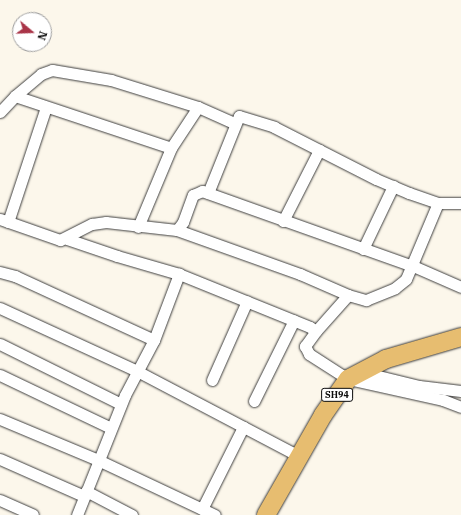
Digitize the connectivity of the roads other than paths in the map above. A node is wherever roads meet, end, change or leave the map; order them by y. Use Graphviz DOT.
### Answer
graph roads {
  1 [pos="15,96"];
  2 [pos="46,107"];
  3 [pos="198,107"];
  4 [pos="0,112"];
  5 [pos="234,124"];
  6 [pos="171,148"];
  7 [pos="319,150"];
  8 [pos="393,186"];
  9 [pos="208,193"];
  10 [pos="438,203"];
  11 [pos="461,203"];
  12 [pos="4,221"];
  13 [pos="283,221"];
  14 [pos="138,228"];
  15 [pos="177,230"];
  16 [pos="67,238"];
  17 [pos="363,249"];
  18 [pos="413,266"];
  19 [pos="0,272"];
  20 [pos="179,274"];
  21 [pos="461,287"];
  22 [pos="348,295"];
  23 [pos="247,301"];
  24 [pos="0,308"];
  25 [pos="294,320"];
  26 [pos="316,332"];
  27 [pos="461,337"];
  28 [pos="154,340"];
  29 [pos="0,344"];
  30 [pos="137,371"];
  31 [pos="0,375"];
  32 [pos="355,376"];
  33 [pos="212,380"];
  34 [pos="461,391"];
  35 [pos="254,401"];
  36 [pos="121,404"];
  37 [pos="461,407"];
  38 [pos="0,419"];
  39 [pos="243,427"];
  40 [pos="111,428"];
  41 [pos="299,456"];
  42 [pos="0,459"];
  43 [pos="98,460"];
  44 [pos="85,493"];
  45 [pos="0,500"];
  46 [pos="202,509"];
  47 [pos="33,515"];
  48 [pos="77,515"];
  49 [pos="132,515"];
  50 [pos="215,515"];
  51 [pos="266,515"];
  1 -- 2 [label="street"];
  1 -- 3 [label="street"];
  1 -- 4 [label="street"];
  2 -- 6 [label="street"];
  2 -- 12 [label="street"];
  3 -- 5 [label="street"];
  3 -- 6 [label="street"];
  5 -- 7 [label="street"];
  5 -- 9 [label="street"];
  6 -- 14 [label="street"];
  7 -- 8 [label="street"];
  7 -- 13 [label="street"];
  8 -- 10 [label="street"];
  8 -- 17 [label="street"];
  9 -- 13 [label="street"];
  9 -- 15 [label="street"];
  10 -- 11 [label="street"];
  10 -- 18 [label="street"];
  12 -- 16 [label="street"];
  13 -- 17 [label="street"];
  14 -- 15 [label="street"];
  14 -- 16 [label="street"];
  15 -- 22 [label="street"];
  16 -- 20 [label="street"];
  17 -- 18 [label="street"];
  18 -- 21 [label="street"];
  18 -- 22 [label="street"];
  19 -- 28 [label="street"];
  20 -- 23 [label="street"];
  20 -- 28 [label="street"];
  22 -- 26 [label="street"];
  23 -- 25 [label="street"];
  23 -- 33 [label="street"];
  24 -- 30 [label="street"];
  25 -- 26 [label="street"];
  25 -- 35 [label="street"];
  26 -- 32 [label="street"];
  27 -- 32 [label="main road, SH94"];
  28 -- 30 [label="street"];
  29 -- 36 [label="street"];
  30 -- 36 [label="street"];
  30 -- 39 [label="street"];
  31 -- 40 [label="street"];
  32 -- 34 [label="street"];
  32 -- 37 [label="street"];
  32 -- 41 [label="main road, SH94"];
  36 -- 40 [label="street"];
  38 -- 43 [label="street"];
  39 -- 41 [label="street"];
  39 -- 46 [label="street"];
  40 -- 43 [label="street"];
  41 -- 51 [label="main road, SH94"];
  42 -- 44 [label="street"];
  43 -- 44 [label="street"];
  43 -- 46 [label="street"];
  44 -- 48 [label="street"];
  44 -- 49 [label="street"];
  45 -- 47 [label="street"];
  46 -- 50 [label="street"];
}
